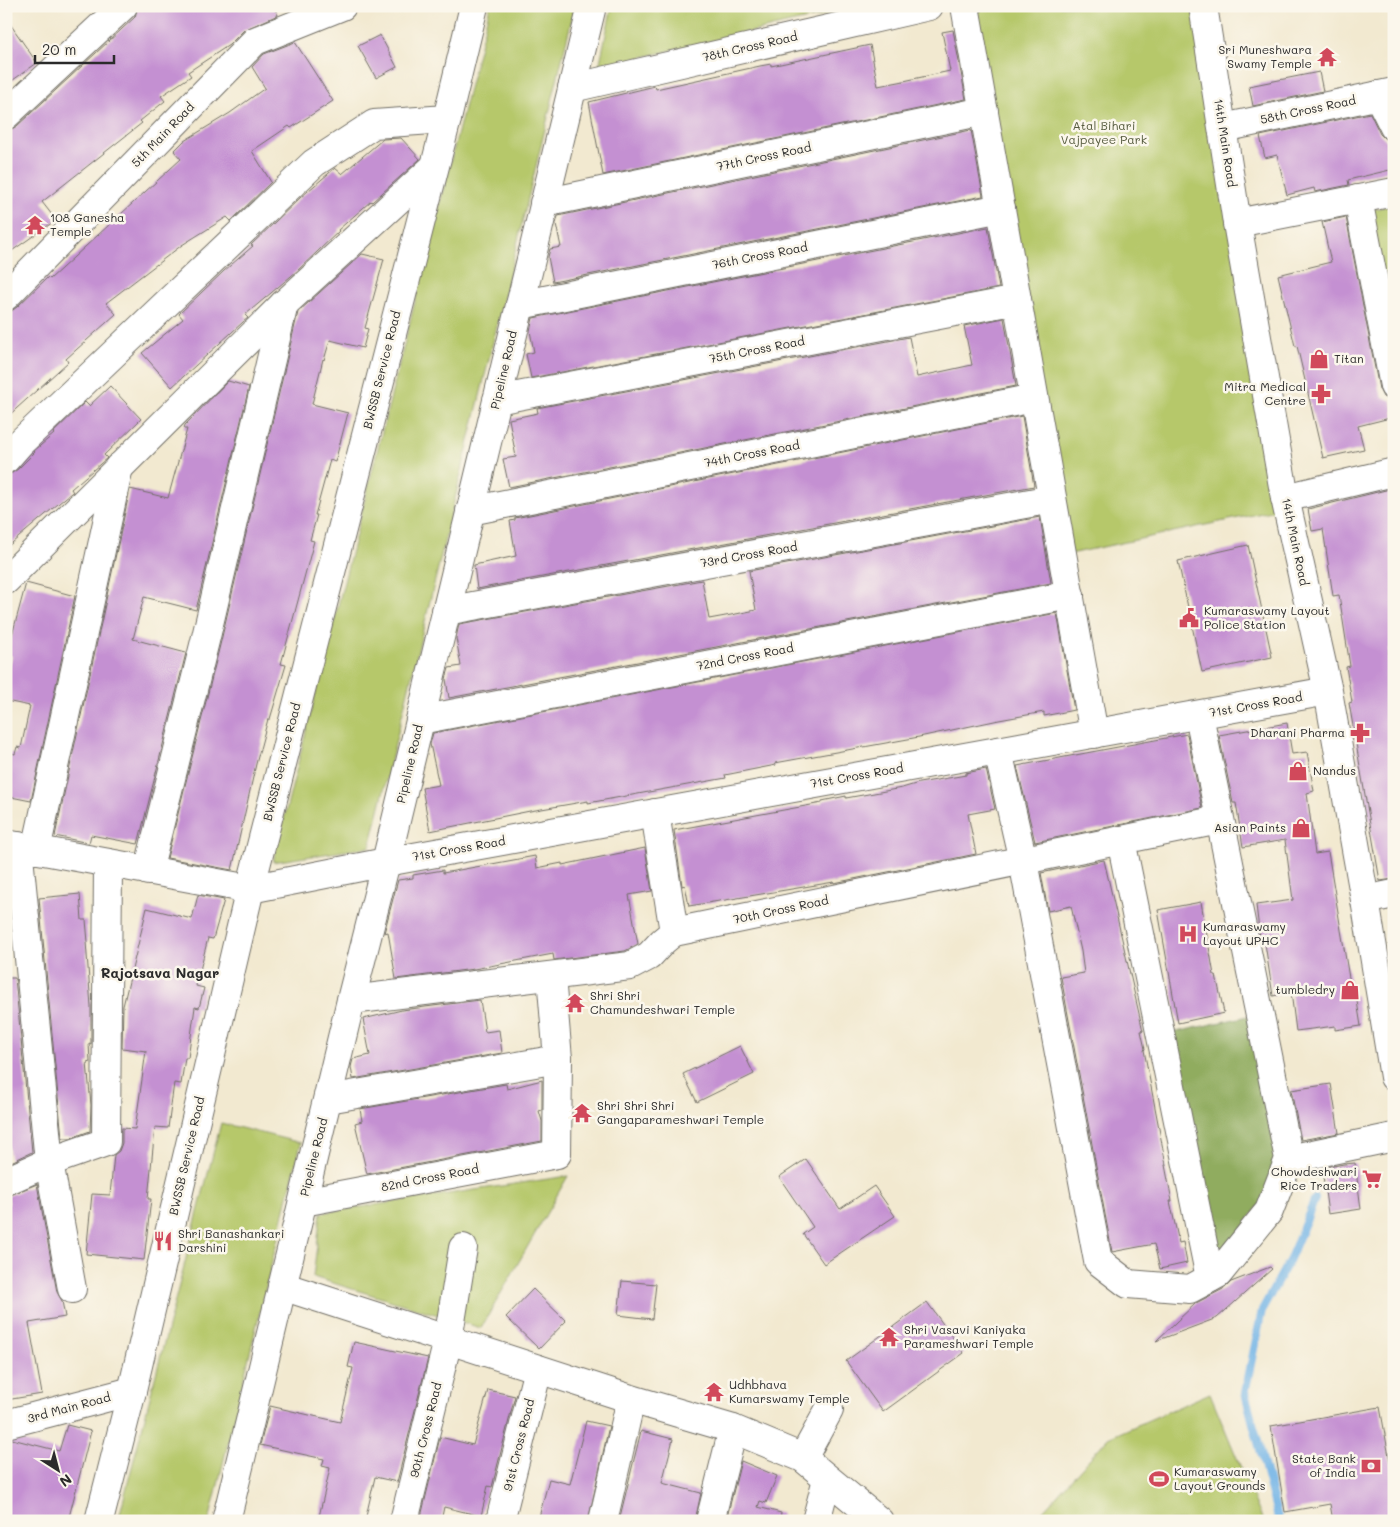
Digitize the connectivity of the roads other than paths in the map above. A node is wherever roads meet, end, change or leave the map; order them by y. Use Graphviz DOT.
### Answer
graph roads {
  1 [pos="123,6"];
  2 [pos="342,6"];
  3 [pos="474,6"];
  4 [pos="592,6"];
  5 [pos="929,6"];
  6 [pos="965,6"];
  7 [pos="1203,6"];
  8 [pos="572,88"];
  9 [pos="1386,94"];
  10 [pos="984,111"];
  11 [pos="6,115"];
  12 [pos="447,119"];
  13 [pos="1394,127"];
  14 [pos="1223,128"];
  15 [pos="434,167"];
  16 [pos="1394,192"];
  17 [pos="1358,199"];
  18 [pos="544,203"];
  19 [pos="1001,208"];
  20 [pos="1236,223"];
  21 [pos="6,296"];
  22 [pos="1017,300"];
  23 [pos="284,304"];
  24 [pos="520,305"];
  25 [pos="1394,386"];
  26 [pos="1034,398"];
  27 [pos="497,400"];
  28 [pos="6,459"];
  29 [pos="119,468"];
  30 [pos="1394,472"];
  31 [pos="1285,498"];
  32 [pos="1052,499"];
  33 [pos="470,511"];
  34 [pos="6,580"];
  35 [pos="1070,595"];
  36 [pos="446,611"];
  37 [pos="1328,691"];
  38 [pos="1199,715"];
  39 [pos="420,720"];
  40 [pos="1094,734"];
  41 [pos="998,751"];
  42 [pos="655,813"];
  43 [pos="1219,820"];
  44 [pos="1120,840"];
  45 [pos="20,847"];
  46 [pos="1023,861"];
  47 [pos="386,862"];
  48 [pos="108,863"];
  49 [pos="148,871"];
  50 [pos="250,889"];
  51 [pos="1394,894"];
  52 [pos="1365,900"];
  53 [pos="674,932"];
  54 [pos="551,976"];
  55 [pos="351,1000"];
  56 [pos="558,1059"];
  57 [pos="1394,1077"];
  58 [pos="328,1099"];
  59 [pos="1394,1137"];
  60 [pos="1289,1158"];
  61 [pos="49,1162"];
  62 [pos="6,1181"];
  63 [pos="303,1202"];
  64 [pos="463,1248"];
  65 [pos="1210,1278"];
  66 [pos="282,1286"];
  67 [pos="72,1289"];
  68 [pos="448,1340"];
  69 [pos="538,1369"];
  70 [pos="132,1391"];
  71 [pos="631,1399"];
  72 [pos="829,1410"];
  73 [pos="6,1424"];
  74 [pos="733,1429"];
  75 [pos="803,1458"];
  76 [pos="828,1479"];
  77 [pos="99,1521"];
  78 [pos="226,1521"];
  79 [pos="404,1521"];
  80 [pos="500,1521"];
  81 [pos="603,1521"];
  82 [pos="710,1521"];
  83 [pos="816,1521"];
  84 [pos="879,1521"];
  1 -- 11 [label="street"];
  2 -- 21 [label="street, 5th Main Road"];
  3 -- 12 [label="street, BWSSB Service Road"];
  4 -- 8 [label="street, Pipeline Road"];
  5 -- 8 [label="street, 78th Cross Road"];
  6 -- 10 [label="street"];
  7 -- 14 [label="street, 14th Main Road"];
  8 -- 18 [label="street, Pipeline Road"];
  9 -- 13 [label="street"];
  9 -- 14 [label="street, 58th Cross Road"];
  10 -- 18 [label="street, 77th Cross Road"];
  10 -- 19 [label="street"];
  12 -- 15 [label="street, BWSSB Service Road"];
  12 -- 28 [label="street"];
  14 -- 20 [label="street, 14th Main Road"];
  15 -- 23 [label="street"];
  15 -- 50 [label="street, BWSSB Service Road"];
  16 -- 17 [label="street"];
  17 -- 20 [label="street"];
  17 -- 25 [label="street"];
  18 -- 24 [label="street, Pipeline Road"];
  19 -- 22 [label="street"];
  19 -- 24 [label="street, 76th Cross Road"];
  20 -- 31 [label="street, 14th Main Road"];
  22 -- 26 [label="street"];
  22 -- 27 [label="street, 75th Cross Road"];
  23 -- 29 [label="street"];
  23 -- 49 [label="street"];
  24 -- 27 [label="street, Pipeline Road"];
  26 -- 32 [label="street"];
  26 -- 33 [label="street, 74th Cross Road"];
  27 -- 33 [label="street, Pipeline Road"];
  29 -- 34 [label="street"];
  29 -- 45 [label="street"];
  30 -- 31 [label="street"];
  31 -- 37 [label="street, 14th Main Road"];
  32 -- 35 [label="street"];
  32 -- 36 [label="street, 73rd Cross Road"];
  33 -- 36 [label="street, Pipeline Road"];
  35 -- 39 [label="street, 72nd Cross Road"];
  35 -- 40 [label="street"];
  36 -- 39 [label="street, Pipeline Road"];
  37 -- 38 [label="street, 71st Cross Road"];
  37 -- 52 [label="street, 14th Main Road"];
  38 -- 40 [label="street, 71st Cross Road"];
  38 -- 43 [label="street"];
  39 -- 47 [label="street, Pipeline Road"];
  40 -- 41 [label="street, 71st Cross Road"];
  41 -- 42 [label="street, 71st Cross Road"];
  41 -- 46 [label="street"];
  42 -- 47 [label="street, 71st Cross Road"];
  42 -- 53 [label="street"];
  43 -- 44 [label="street, 70th Cross Road"];
  43 -- 60 [label="street"];
  44 -- 46 [label="street, 70th Cross Road"];
  44 -- 65 [label="street"];
  45 -- 48 [label="street"];
  45 -- 61 [label="street"];
  46 -- 53 [label="street, 70th Cross Road"];
  46 -- 65 [label="street"];
  47 -- 50 [label="street, 71st Cross Road"];
  47 -- 55 [label="street, Pipeline Road"];
  48 -- 49 [label="street"];
  48 -- 61 [label="street"];
  49 -- 50 [label="street"];
  50 -- 70 [label="street, BWSSB Service Road"];
  51 -- 52 [label="street"];
  52 -- 57 [label="street, 14th Main Road"];
  53 -- 54 [label="street"];
  54 -- 55 [label="street"];
  54 -- 56 [label="street"];
  55 -- 58 [label="street, Pipeline Road"];
  56 -- 58 [label="street"];
  56 -- 63 [label="street, 82nd Cross Road"];
  58 -- 63 [label="street, Pipeline Road"];
  59 -- 60 [label="street"];
  60 -- 65 [label="street"];
  61 -- 62 [label="street"];
  61 -- 67 [label="street"];
  63 -- 66 [label="street, Pipeline Road"];
  64 -- 68 [label="street, 90th Cross Road"];
  66 -- 68 [label="street"];
  66 -- 78 [label="street, Pipeline Road"];
  68 -- 69 [label="street"];
  68 -- 79 [label="street, 90th Cross Road"];
  69 -- 71 [label="street"];
  69 -- 80 [label="street, 91st Cross Road"];
  70 -- 73 [label="street, 3rd Main Road"];
  70 -- 77 [label="street, BWSSB Service Road"];
  71 -- 74 [label="street"];
  71 -- 81 [label="street"];
  72 -- 75 [label="street"];
  74 -- 75 [label="street"];
  74 -- 82 [label="street"];
  75 -- 76 [label="street"];
  76 -- 83 [label="street"];
  76 -- 84 [label="street"];
}
